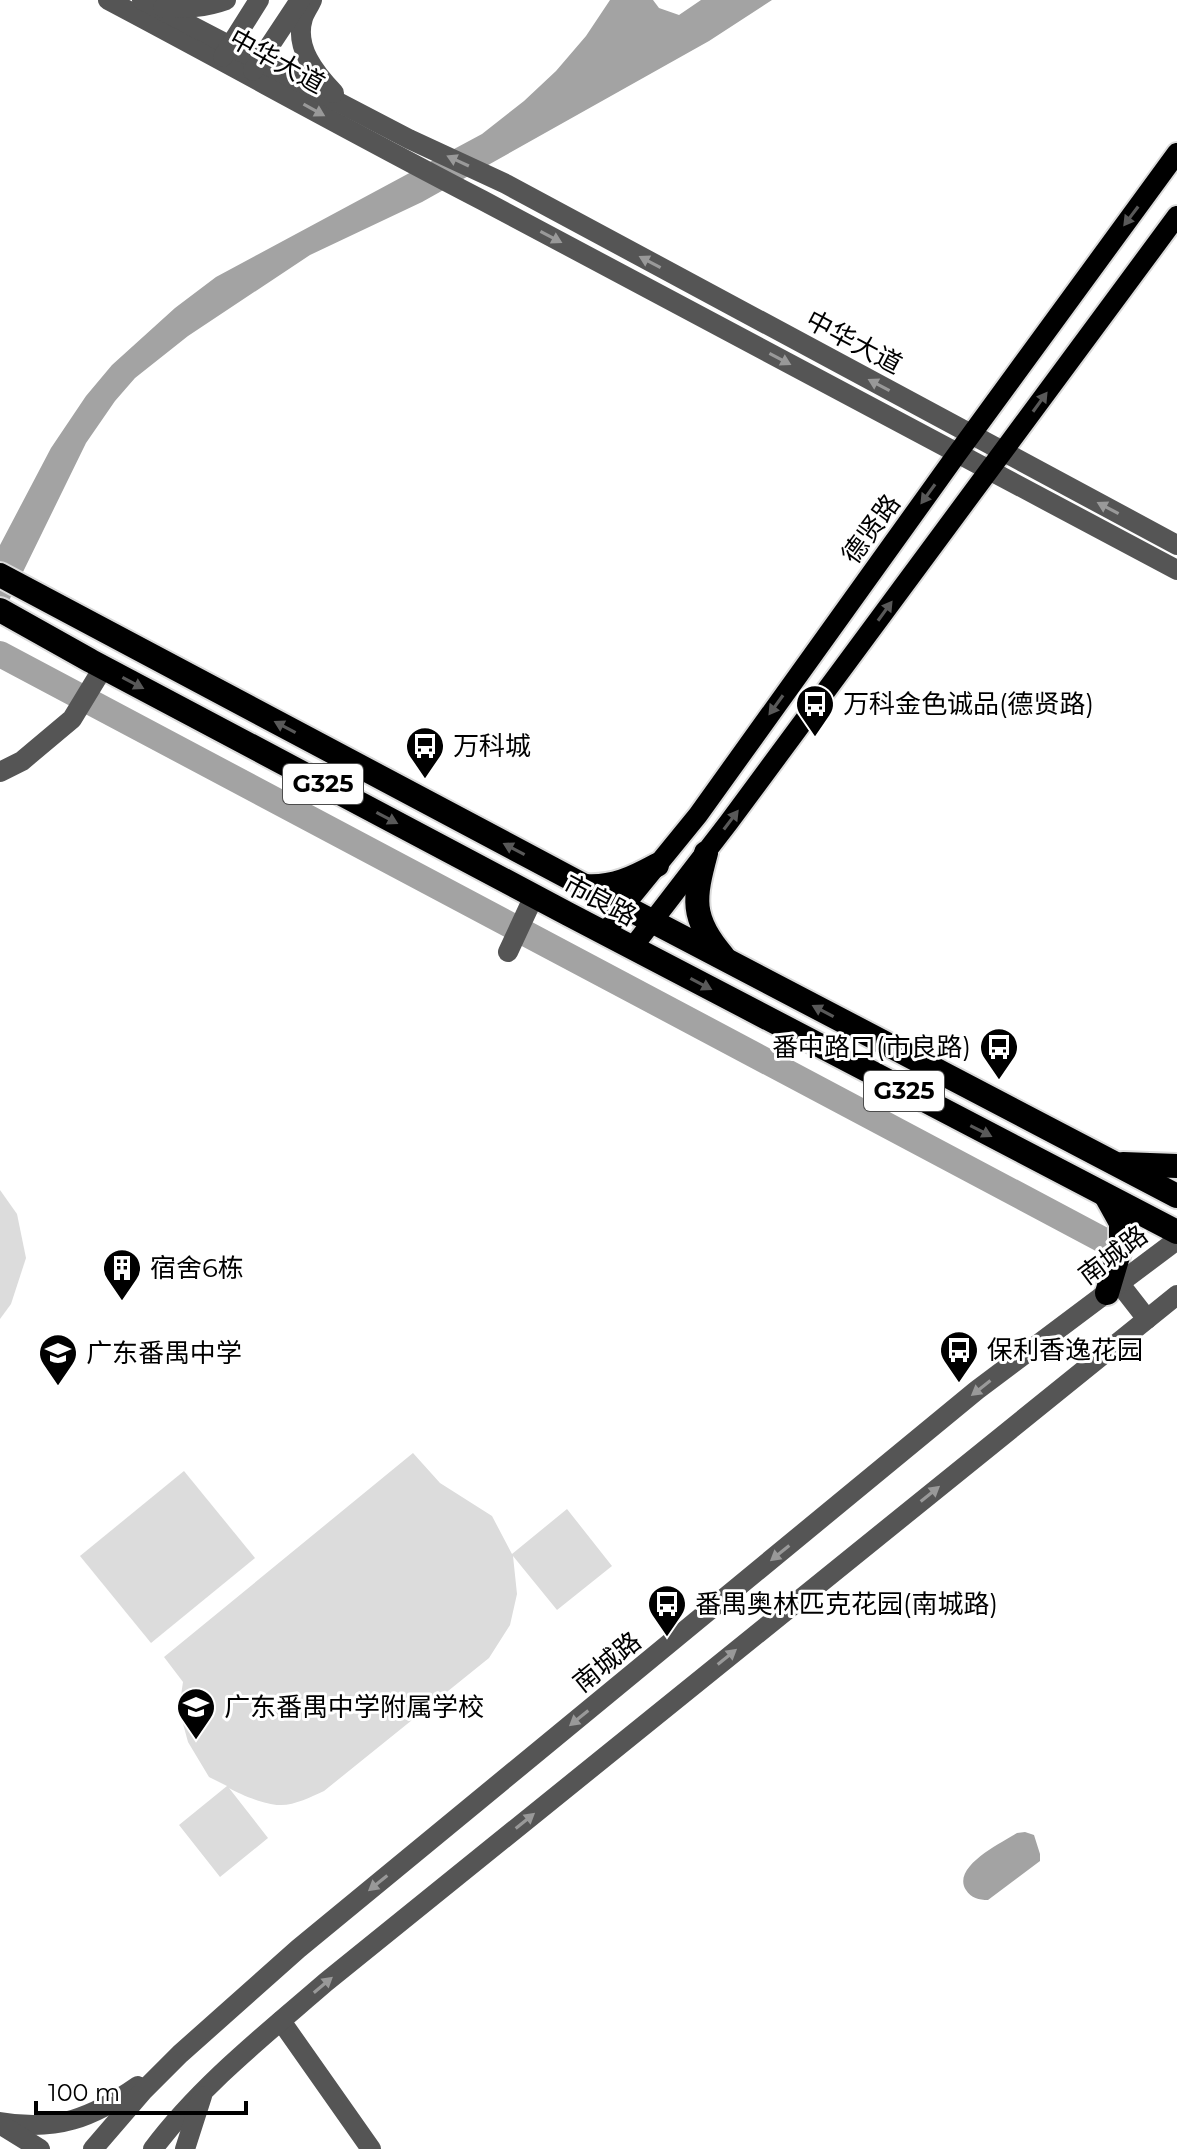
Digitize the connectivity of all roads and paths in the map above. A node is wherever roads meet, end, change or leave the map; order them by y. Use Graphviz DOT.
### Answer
graph roads {
  1 [pos="108,0"];
  2 [pos="226,0"];
  3 [pos="259,0"];
  4 [pos="300,0"];
  5 [pos="312,0"];
  6 [pos="150,4"];
  7 [pos="225,53"];
  8 [pos="255,68"];
  9 [pos="344,105"];
  10 [pos="1177,153"];
  11 [pos="1177,216"];
  12 [pos="972,435"];
  13 [pos="1003,452"];
  14 [pos="957,454"];
  15 [pos="989,470"];
  16 [pos="1058,481"];
  17 [pos="1046,500"];
  18 [pos="1177,545"];
  19 [pos="1177,570"];
  20 [pos="0,575"];
  21 [pos="8,614"];
  22 [pos="99,673"];
  23 [pos="0,772"];
  24 [pos="706,853"];
  25 [pos="657,865"];
  26 [pos="583,885"];
  27 [pos="531,903"];
  28 [pos="623,907"];
  29 [pos="651,922"];
  30 [pos="605,934"];
  31 [pos="632,948"];
  32 [pos="508,952"];
  33 [pos="727,961"];
  34 [pos="1115,1164"];
  35 [pos="1177,1166"];
  36 [pos="1106,1196"];
  37 [pos="1177,1196"];
  38 [pos="1177,1232"];
  39 [pos="1177,1240"];
  40 [pos="1113,1288"];
  41 [pos="1177,1295"];
  42 [pos="1147,1319"];
  43 [pos="281,2021"];
  44 [pos="171,2063"];
  45 [pos="203,2093"];
  46 [pos="0,2123"];
  47 [pos="40,2149"];
  48 [pos="93,2149"];
  49 [pos="153,2149"];
  50 [pos="185,2149"];
  51 [pos="371,2149"];
  1 -- 7 [label="street, 中华大道"];
  2 -- 6 [label="street"];
  3 -- 7 [label="street"];
  4 -- 8 [label="street"];
  5 -- 9 [label="street"];
  6 -- 7 [label="street, 中华大道"];
  7 -- 8 [label="street, 中华大道"];
  8 -- 9 [label="street, 中华大道"];
  8 -- 14 [label="street, 中华大道, one-way"];
  12 -- 9 [label="street, 中华大道, one-way"];
  10 -- 12 [label="main road, 德贤路, one-way"];
  13 -- 11 [label="main road, one-way"];
  12 -- 13 [label="street, 中华大道"];
  12 -- 14 [label="main road, 德贤路"];
  13 -- 15 [label="main road"];
  13 -- 16 [label="street, 中华大道"];
  14 -- 15 [label="street, 中华大道"];
  14 -- 25 [label="main road, 德贤路, one-way"];
  15 -- 17 [label="street"];
  24 -- 15 [label="main road, one-way"];
  16 -- 17 [label="street"];
  18 -- 16 [label="street, 中华大道, one-way"];
  17 -- 19 [label="street"];
  26 -- 20 [label="highway, 市良路 / G325, one-way"];
  21 -- 22 [label="highway, 市良路 / G325"];
  22 -- 23 [label="street"];
  22 -- 27 [label="highway, 市良路 / G325, one-way"];
  24 -- 29 [label="main road"];
  24 -- 33 [label="highway"];
  25 -- 26 [label="highway"];
  25 -- 28 [label="main road, 德贤路"];
  26 -- 28 [label="highway, 市良路 / G325"];
  27 -- 30 [label="highway, 市良路 / G325"];
  27 -- 32 [label="street"];
  28 -- 29 [label="highway, 市良路 / G325"];
  28 -- 30 [label="main road, 德贤路"];
  29 -- 31 [label="main road"];
  29 -- 33 [label="highway, 市良路 / G325"];
  30 -- 31 [label="highway, 市良路 / G325"];
  31 -- 36 [label="highway, 市良路 / G325, one-way"];
  34 -- 33 [label="highway, 市良路 / G325, one-way"];
  34 -- 35 [label="highway"];
  34 -- 37 [label="highway, 市良路 / G325"];
  36 -- 38 [label="highway, 市良路 / G325"];
  36 -- 40 [label="highway"];
  39 -- 40 [label="street, 南城路"];
  40 -- 42 [label="street"];
  40 -- 44 [label="street, 南城路, one-way"];
  41 -- 42 [label="street"];
  43 -- 42 [label="street, one-way"];
  43 -- 45 [label="street"];
  43 -- 51 [label="street"];
  44 -- 46 [label="street"];
  44 -- 48 [label="street, 南城路"];
  45 -- 49 [label="street"];
  45 -- 50 [label="street"];
  46 -- 47 [label="street"];
}
